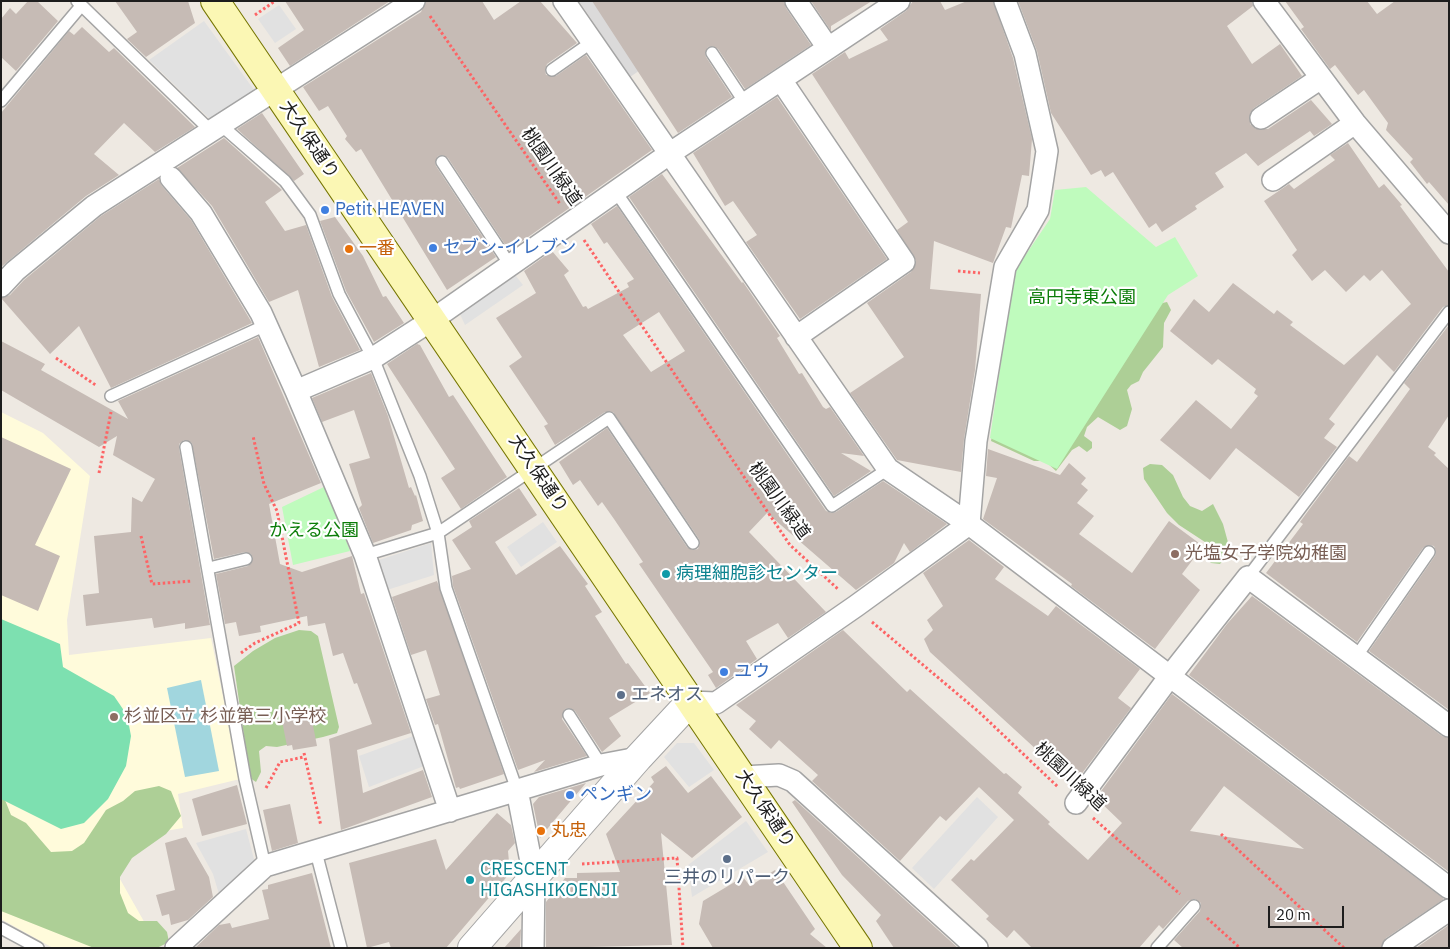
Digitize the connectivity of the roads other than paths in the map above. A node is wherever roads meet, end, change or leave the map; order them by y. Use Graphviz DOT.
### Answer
graph roads {
  1 [pos="215,1"];
  2 [pos="564,1"];
  3 [pos="796,1"];
  4 [pos="899,1"];
  5 [pos="1005,1"];
  6 [pos="1264,1"];
  7 [pos="79,3"];
  8 [pos="421,7"];
  9 [pos="592,42"];
  10 [pos="828,48"];
  11 [pos="712,53"];
  12 [pos="552,70"];
  13 [pos="1321,78"];
  14 [pos="780,80"];
  15 [pos="276,91"];
  16 [pos="1,101"];
  17 [pos="745,103"];
  18 [pos="1261,118"];
  19 [pos="1355,124"];
  20 [pos="216,129"];
  21 [pos="669,154"];
  22 [pos="442,162"];
  23 [pos="171,178"];
  24 [pos="1273,180"];
  25 [pos="616,192"];
  26 [pos="1449,233"];
  27 [pos="510,265"];
  28 [pos="1,286"];
  29 [pos="1449,312"];
  30 [pos="432,320"];
  31 [pos="266,325"];
  32 [pos="796,338"];
  33 [pos="373,358"];
  34 [pos="296,390"];
  35 [pos="111,396"];
  36 [pos="186,447"];
  37 [pos="535,469"];
  38 [pos="888,469"];
  39 [pos="969,524"];
  40 [pos="438,534"];
  41 [pos="693,543"];
  42 [pos="1429,552"];
  43 [pos="365,555"];
  44 [pos="246,559"];
  45 [pos="210,574"];
  46 [pos="1248,577"];
  47 [pos="1356,657"];
  48 [pos="1170,676"];
  49 [pos="690,702"];
  50 [pos="569,715"];
  51 [pos="1448,724"];
  52 [pos="638,758"];
  53 [pos="601,765"];
  54 [pos="743,777"];
  55 [pos="517,790"];
  56 [pos="1076,803"];
  57 [pos="450,811"];
  58 [pos="321,851"];
  59 [pos="265,866"];
  60 [pos="539,871"];
  61 [pos="1449,888"];
  62 [pos="1194,906"];
  63 [pos="1449,910"];
  64 [pos="1,928"];
  65 [pos="38,948"];
  66 [pos="176,948"];
  67 [pos="341,948"];
  68 [pos="472,948"];
  69 [pos="533,948"];
  70 [pos="858,948"];
  71 [pos="977,948"];
  72 [pos="1157,948"];
  73 [pos="1393,948"];
  1 -- 15 [label="main road, 大久保通り"];
  2 -- 9 [label="street"];
  3 -- 10 [label="street"];
  4 -- 10 [label="street"];
  5 -- 39 [label="street"];
  6 -- 13 [label="street"];
  7 -- 16 [label="lane"];
  7 -- 20 [label="lane"];
  8 -- 15 [label="street"];
  9 -- 12 [label="lane"];
  9 -- 21 [label="street"];
  10 -- 14 [label="street"];
  11 -- 17 [label="lane"];
  13 -- 18 [label="street"];
  13 -- 19 [label="street"];
  14 -- 17 [label="street"];
  14 -- 32 [label="street"];
  15 -- 20 [label="street"];
  15 -- 30 [label="main road, 大久保通り"];
  17 -- 21 [label="street"];
  19 -- 24 [label="street"];
  19 -- 26 [label="street"];
  20 -- 28 [label="street"];
  20 -- 33 [label="lane"];
  21 -- 25 [label="street"];
  21 -- 32 [label="street"];
  22 -- 27 [label="lane"];
  23 -- 31 [label="street"];
  25 -- 27 [label="street"];
  25 -- 38 [label="lane"];
  27 -- 30 [label="street"];
  29 -- 46 [label="lane"];
  30 -- 33 [label="street"];
  30 -- 37 [label="main road, 大久保通り"];
  31 -- 34 [label="street"];
  31 -- 35 [label="lane"];
  32 -- 38 [label="street"];
  33 -- 34 [label="street"];
  33 -- 40 [label="lane"];
  34 -- 43 [label="street"];
  36 -- 45 [label="lane"];
  37 -- 40 [label="lane"];
  37 -- 41 [label="lane"];
  37 -- 49 [label="main road, 大久保通り"];
  38 -- 39 [label="street"];
  39 -- 48 [label="street"];
  39 -- 49 [label="street"];
  40 -- 43 [label="lane"];
  40 -- 55 [label="lane"];
  42 -- 47 [label="lane"];
  43 -- 57 [label="street"];
  44 -- 45 [label="lane"];
  45 -- 59 [label="lane"];
  46 -- 47 [label="street"];
  46 -- 48 [label="street"];
  47 -- 51 [label="street"];
  48 -- 56 [label="street"];
  48 -- 61 [label="street"];
  49 -- 52 [label="street"];
  49 -- 54 [label="main road, 大久保通り"];
  50 -- 53 [label="lane"];
  52 -- 53 [label="street"];
  52 -- 60 [label="street"];
  53 -- 55 [label="street"];
  54 -- 70 [label="main road, 大久保通り"];
  54 -- 71 [label="street"];
  55 -- 57 [label="street"];
  55 -- 60 [label="street"];
  57 -- 58 [label="street"];
  58 -- 59 [label="street"];
  58 -- 67 [label="lane"];
  59 -- 66 [label="street"];
  60 -- 68 [label="street"];
  60 -- 69 [label="street"];
  62 -- 72 [label="lane"];
  63 -- 73 [label="street"];
  64 -- 65 [label="lane"];
}
